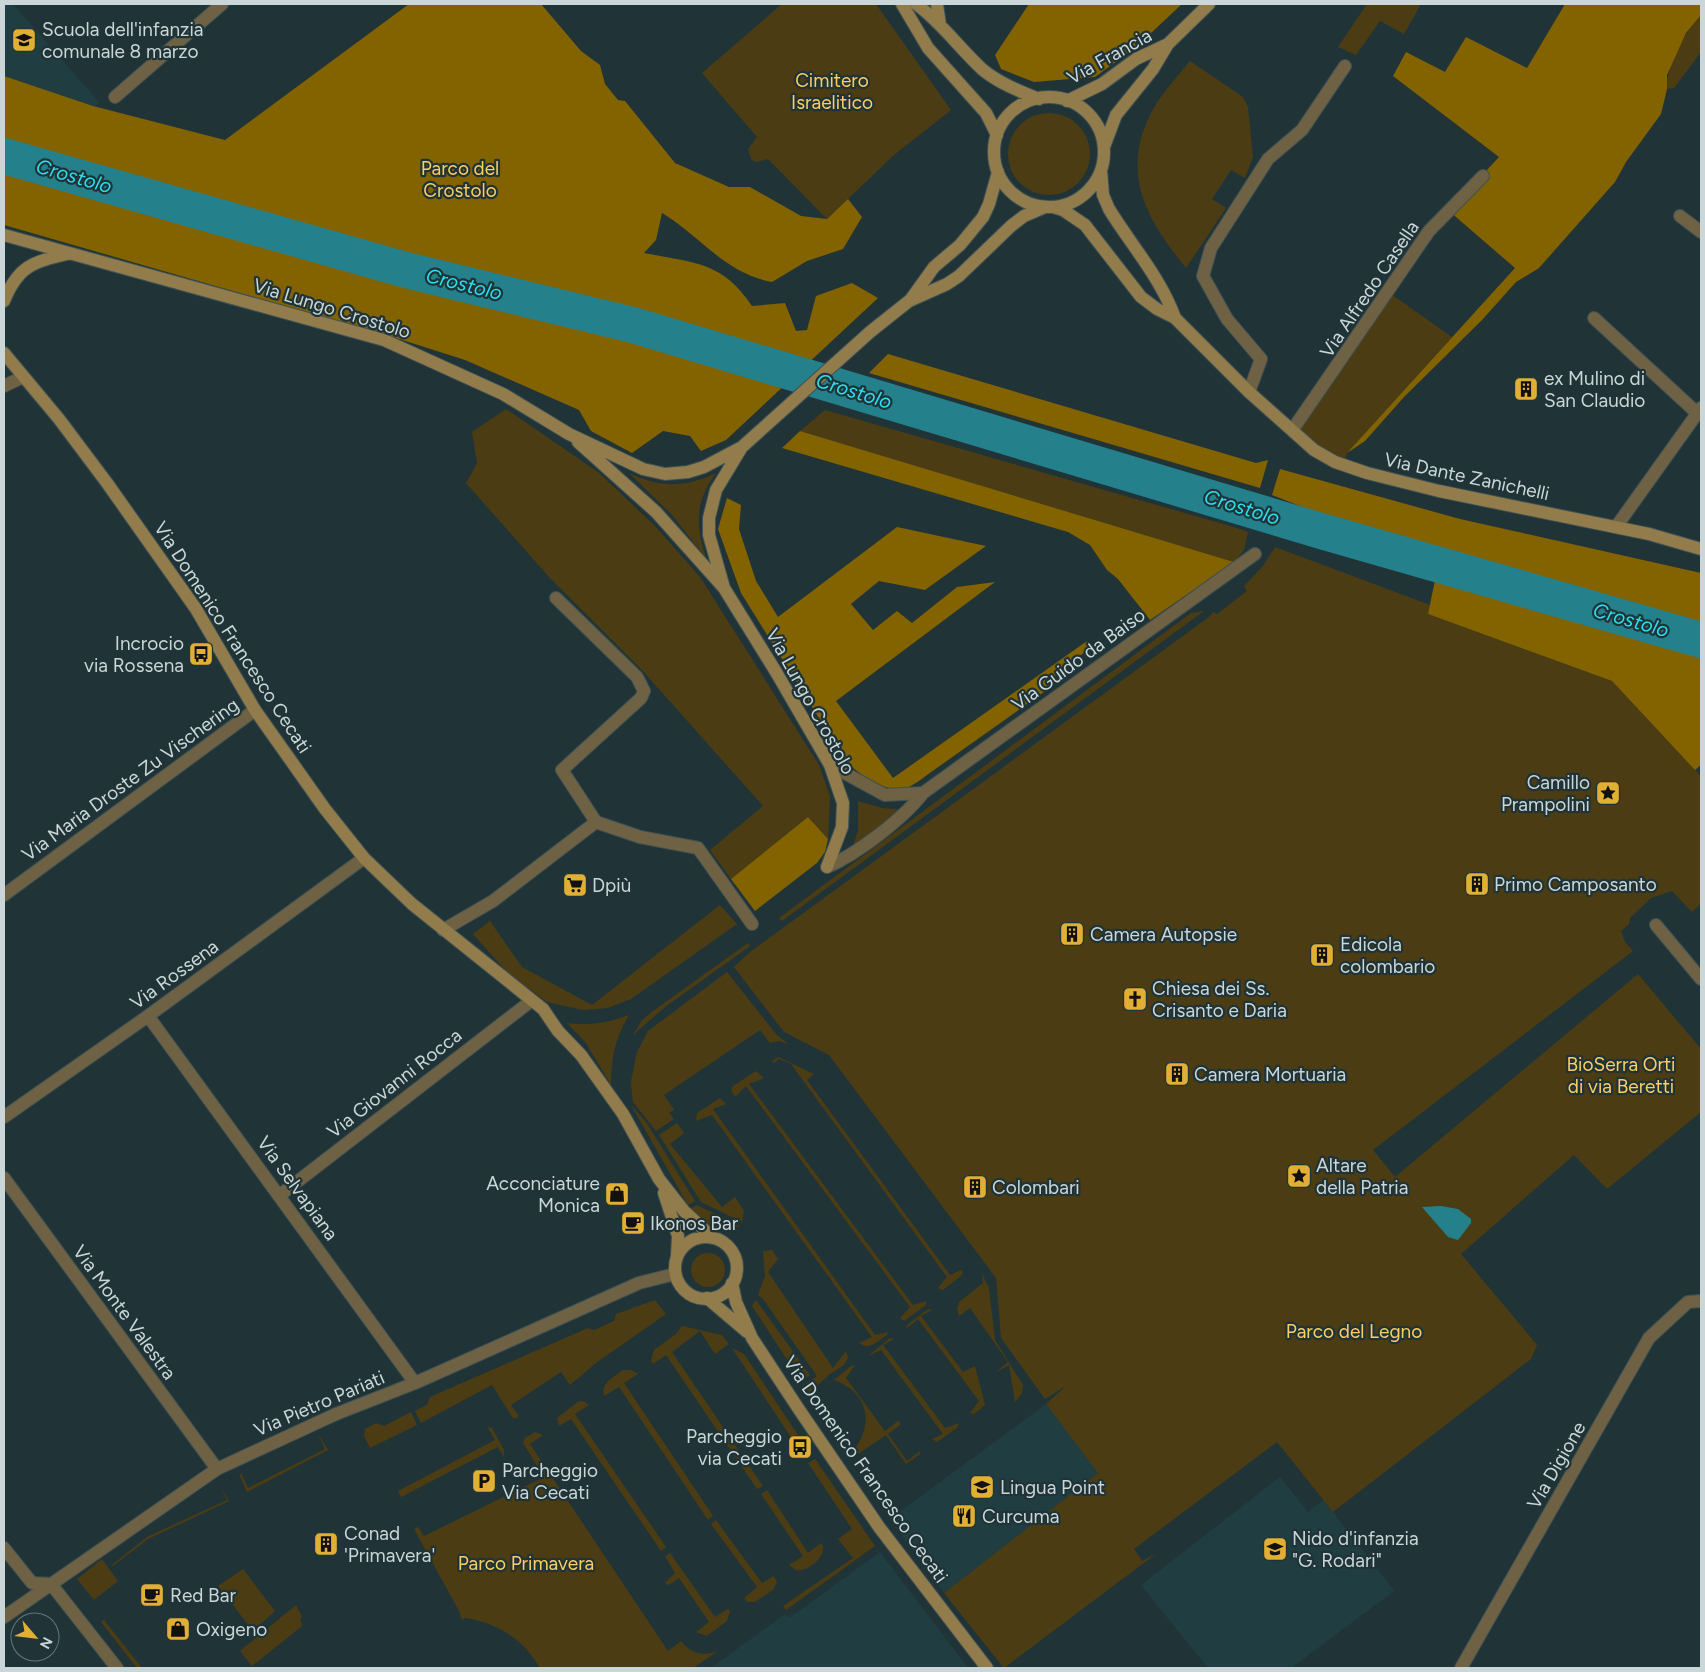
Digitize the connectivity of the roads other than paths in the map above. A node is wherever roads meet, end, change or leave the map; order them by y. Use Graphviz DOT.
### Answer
graph roads {
  1 [pos="222,4"];
  2 [pos="902,4"];
  3 [pos="916,4"];
  4 [pos="936,4"];
  5 [pos="1209,4"];
  6 [pos="940,26"];
  7 [pos="1168,44"];
  8 [pos="1345,66"];
  9 [pos="115,98"];
  10 [pos="1039,99"];
  11 [pos="1067,100"];
  12 [pos="997,135"];
  13 [pos="1104,147"];
  14 [pos="1101,170"];
  15 [pos="998,172"];
  16 [pos="1483,176"];
  17 [pos="1049,207"];
  18 [pos="1680,216"];
  19 [pos="1701,232"];
  20 [pos="4,234"];
  21 [pos="70,253"];
  22 [pos="4,301"];
  23 [pos="909,301"];
  24 [pos="1175,318"];
  25 [pos="1594,318"];
  26 [pos="4,340"];
  27 [pos="7,357"];
  28 [pos="23,377"];
  29 [pos="4,386"];
  30 [pos="1249,392"];
  31 [pos="1699,410"];
  32 [pos="1293,429"];
  33 [pos="569,434"];
  34 [pos="742,448"];
  35 [pos="1616,527"];
  36 [pos="1701,549"];
  37 [pos="1255,554"];
  38 [pos="724,588"];
  39 [pos="556,598"];
  40 [pos="255,710"];
  41 [pos="830,765"];
  42 [pos="923,794"];
  43 [pos="596,822"];
  44 [pos="364,858"];
  45 [pos="827,866"];
  46 [pos="4,895"];
  47 [pos="752,924"];
  48 [pos="1656,925"];
  49 [pos="443,930"];
  50 [pos="1701,980"];
  51 [pos="531,1001"];
  52 [pos="148,1016"];
  53 [pos="4,1117"];
  54 [pos="4,1178"];
  55 [pos="659,1179"];
  56 [pos="280,1195"];
  57 [pos="714,1238"];
  58 [pos="678,1256"];
  59 [pos="676,1274"];
  60 [pos="732,1283"];
  61 [pos="707,1298"];
  62 [pos="1701,1301"];
  63 [pos="752,1338"];
  64 [pos="415,1383"];
  65 [pos="216,1469"];
  66 [pos="4,1548"];
  67 [pos="51,1584"];
  68 [pos="4,1617"];
  69 [pos="117,1668"];
  70 [pos="987,1668"];
  71 [pos="1461,1668"];
  1 -- 9 [label="street"];
  2 -- 12 [label="street"];
  3 -- 6 [label="street"];
  4 -- 6 [label="street"];
  5 -- 7 [label="street, Via Francia"];
  6 -- 10 [label="street"];
  7 -- 11 [label="street, Via Francia"];
  7 -- 13 [label="street, Via Francia"];
  8 -- 30 [label="street"];
  10 -- 11 [label="street, Via Francia"];
  10 -- 12 [label="street, Via Francia"];
  11 -- 13 [label="street, Via Francia"];
  12 -- 15 [label="street, Via Francia"];
  13 -- 14 [label="street, Via Francia"];
  14 -- 17 [label="street, Via Francia"];
  14 -- 24 [label="street"];
  15 -- 17 [label="street, Via Francia"];
  15 -- 23 [label="street"];
  16 -- 32 [label="street, Via Alfredo Casella"];
  17 -- 23 [label="street"];
  17 -- 24 [label="street"];
  18 -- 19 [label="street"];
  20 -- 21 [label="street, Via Lungo Crostolo"];
  21 -- 22 [label="street, Via Lungo Crostolo"];
  21 -- 33 [label="street, Via Lungo Crostolo"];
  23 -- 34 [label="street, Via Lungo Crostolo"];
  24 -- 30 [label="street, Via Dante Zanichelli"];
  25 -- 31 [label="street"];
  26 -- 27 [label="street"];
  27 -- 28 [label="street, Via Domenico Francesco Cecati"];
  28 -- 29 [label="street"];
  28 -- 40 [label="street, Via Domenico Francesco Cecati"];
  30 -- 32 [label="street, Via Dante Zanichelli"];
  31 -- 35 [label="street"];
  32 -- 35 [label="street, Via Dante Zanichelli"];
  33 -- 34 [label="street, Via Lungo Crostolo"];
  33 -- 38 [label="street, Via Lungo Crostolo"];
  34 -- 38 [label="street, Via Lungo Crostolo"];
  35 -- 36 [label="street, Via Dante Zanichelli"];
  37 -- 42 [label="street, Via Guido da Baiso"];
  38 -- 41 [label="street, Via Lungo Crostolo"];
  39 -- 43 [label="street"];
  40 -- 44 [label="street, Via Domenico Francesco Cecati"];
  40 -- 46 [label="street, Via Maria Droste Zu Vischering"];
  41 -- 42 [label="street"];
  41 -- 45 [label="street, Via Lungo Crostolo"];
  42 -- 45 [label="street, Via Guido da Baiso"];
  43 -- 47 [label="street"];
  43 -- 49 [label="street"];
  44 -- 49 [label="street, Via Domenico Francesco Cecati"];
  44 -- 52 [label="street, Via Rossena"];
  48 -- 50 [label="street"];
  49 -- 51 [label="street, Via Domenico Francesco Cecati"];
  51 -- 55 [label="street, Via Domenico Francesco Cecati"];
  51 -- 56 [label="street, Via Giovanni Rocca"];
  52 -- 53 [label="street, Via Rossena"];
  52 -- 56 [label="street, Via Selvapiana"];
  54 -- 65 [label="street, Via Monte Valestra"];
  55 -- 57 [label="street"];
  55 -- 58 [label="street"];
  56 -- 64 [label="street, Via Selvapiana"];
  57 -- 58 [label="street"];
  57 -- 60 [label="street"];
  58 -- 59 [label="street"];
  59 -- 61 [label="street"];
  59 -- 64 [label="street, Via Pietro Pariati"];
  60 -- 61 [label="street"];
  60 -- 63 [label="street"];
  61 -- 63 [label="street"];
  62 -- 71 [label="street, Via Digione"];
  63 -- 70 [label="street, Via Domenico Francesco Cecati"];
  64 -- 65 [label="street, Via Pietro Pariati"];
  65 -- 67 [label="street, Via Pietro Pariati"];
  66 -- 67 [label="street"];
  67 -- 68 [label="street, Via Pietro Pariati"];
  67 -- 69 [label="street"];
}
